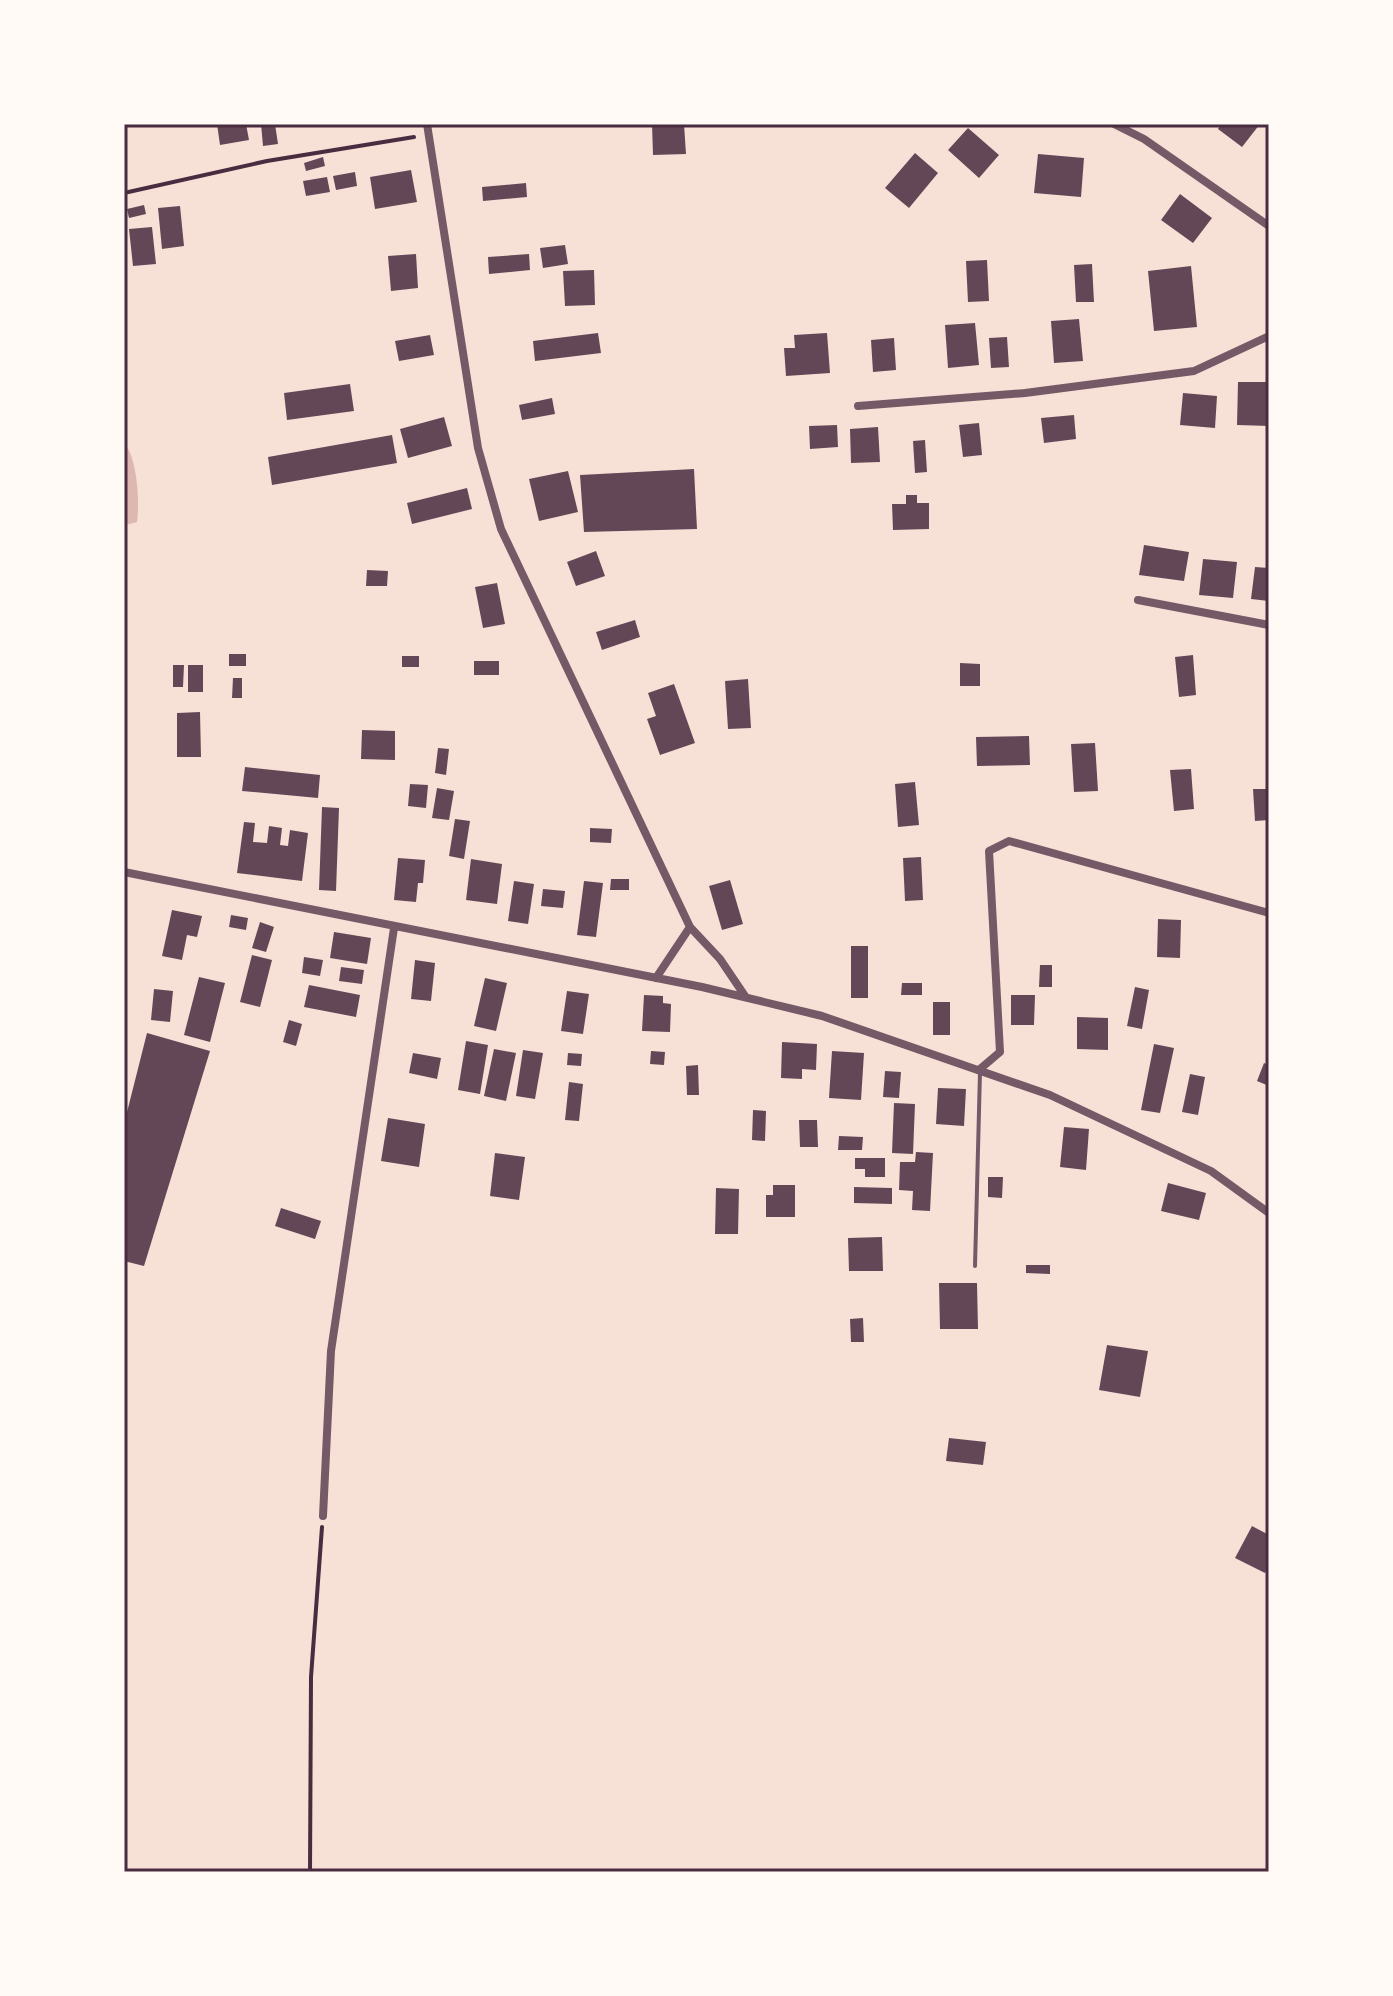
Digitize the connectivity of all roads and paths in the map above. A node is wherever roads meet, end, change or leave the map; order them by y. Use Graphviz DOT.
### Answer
graph roads {
  1 [pos="427,124"];
  2 [pos="1114,124"];
  3 [pos="429,135"];
  4 [pos="124,193"];
  5 [pos="1269,226"];
  6 [pos="1269,336"];
  7 [pos="858,406"];
  8 [pos="1138,600"];
  9 [pos="1269,625"];
  10 [pos="124,872"];
  11 [pos="1269,913"];
  12 [pos="690,927"];
  13 [pos="394,928"];
  14 [pos="656,978"];
  15 [pos="745,996"];
  16 [pos="980,1069"];
  17 [pos="1269,1213"];
  18 [pos="975,1266"];
  19 [pos="323,1516"];
  20 [pos="310,1872"];
  1 -- 3 [label="street"];
  2 -- 5 [label="street"];
  3 -- 4 [label="path"];
  3 -- 12 [label="street"];
  6 -- 7 [label="street"];
  8 -- 9 [label="street"];
  10 -- 13 [label="street"];
  11 -- 16 [label="street"];
  12 -- 14 [label="street"];
  12 -- 15 [label="street"];
  13 -- 14 [label="street"];
  13 -- 19 [label="street"];
  14 -- 15 [label="street"];
  15 -- 16 [label="street"];
  16 -- 17 [label="street"];
  16 -- 18 [label="lane"];
  19 -- 20 [label="path"];
}
